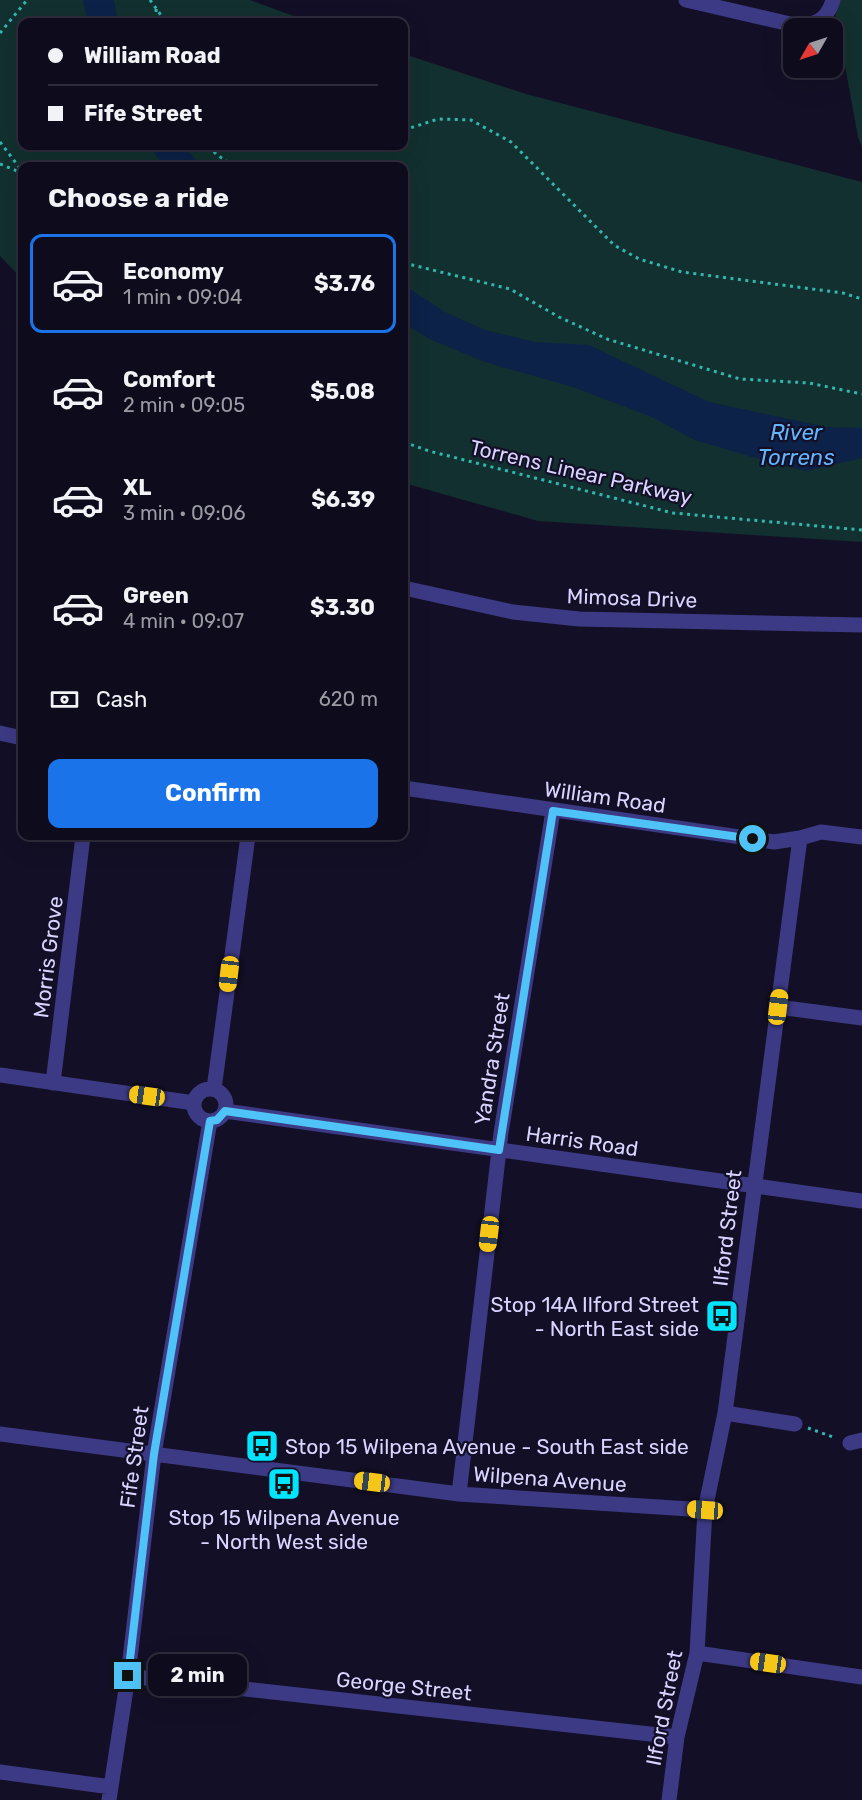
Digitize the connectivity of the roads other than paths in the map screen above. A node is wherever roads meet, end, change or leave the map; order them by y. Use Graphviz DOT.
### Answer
graph roads {
  1 [pos="686,0"];
  2 [pos="832,0"];
  3 [pos="408,589"];
  4 [pos="862,625"];
  5 [pos="0,733"];
  6 [pos="18,737"];
  7 [pos="408,789"];
  8 [pos="553,811"];
  9 [pos="862,837"];
  10 [pos="800,838"];
  11 [pos="83,840"];
  12 [pos="247,840"];
  13 [pos="778,1007"];
  14 [pos="862,1018"];
  15 [pos="0,1075"];
  16 [pos="53,1083"];
  17 [pos="214,1089"];
  18 [pos="194,1103"];
  19 [pos="225,1111"];
  20 [pos="210,1121"];
  21 [pos="499,1150"];
  22 [pos="753,1186"];
  23 [pos="862,1201"];
  24 [pos="725,1413"];
  25 [pos="795,1424"];
  26 [pos="0,1434"];
  27 [pos="154,1454"];
  28 [pos="459,1494"];
  29 [pos="705,1510"];
  30 [pos="697,1653"];
  31 [pos="128,1676"];
  32 [pos="862,1677"];
  33 [pos="677,1737"];
  34 [pos="0,1773"];
  35 [pos="110,1794"];
  36 [pos="669,1800"];
  1 -- 2 [label="street"];
  3 -- 4 [label="street, Mimosa Drive"];
  5 -- 6 [label="street"];
  7 -- 8 [label="street, William Road"];
  8 -- 10 [label="street, William Road"];
  8 -- 21 [label="street, Yandra Street"];
  9 -- 10 [label="street, William Road"];
  10 -- 13 [label="street, Ilford Street"];
  11 -- 16 [label="street, Morris Grove"];
  12 -- 17 [label="street"];
  13 -- 14 [label="street"];
  13 -- 22 [label="street, Ilford Street"];
  15 -- 16 [label="street"];
  16 -- 18 [label="street"];
  17 -- 18 [label="street"];
  17 -- 19 [label="street"];
  18 -- 20 [label="street"];
  19 -- 20 [label="street"];
  19 -- 21 [label="street, Harris Road"];
  20 -- 27 [label="street, Fife Street"];
  21 -- 22 [label="street, Harris Road"];
  21 -- 28 [label="street, Yandra Street"];
  22 -- 23 [label="street, Harris Road"];
  22 -- 24 [label="street, Ilford Street"];
  24 -- 25 [label="street"];
  24 -- 29 [label="street, Ilford Street"];
  26 -- 27 [label="street, Wilpena Avenue"];
  27 -- 28 [label="street, Wilpena Avenue"];
  27 -- 31 [label="street, Fife Street"];
  28 -- 29 [label="street, Wilpena Avenue"];
  29 -- 30 [label="street, Ilford Street"];
  30 -- 32 [label="street"];
  30 -- 33 [label="street, Ilford Street"];
  31 -- 33 [label="street, George Street"];
  31 -- 35 [label="street, Fife Street"];
  33 -- 36 [label="street, Ilford Street"];
  34 -- 35 [label="street"];
}
